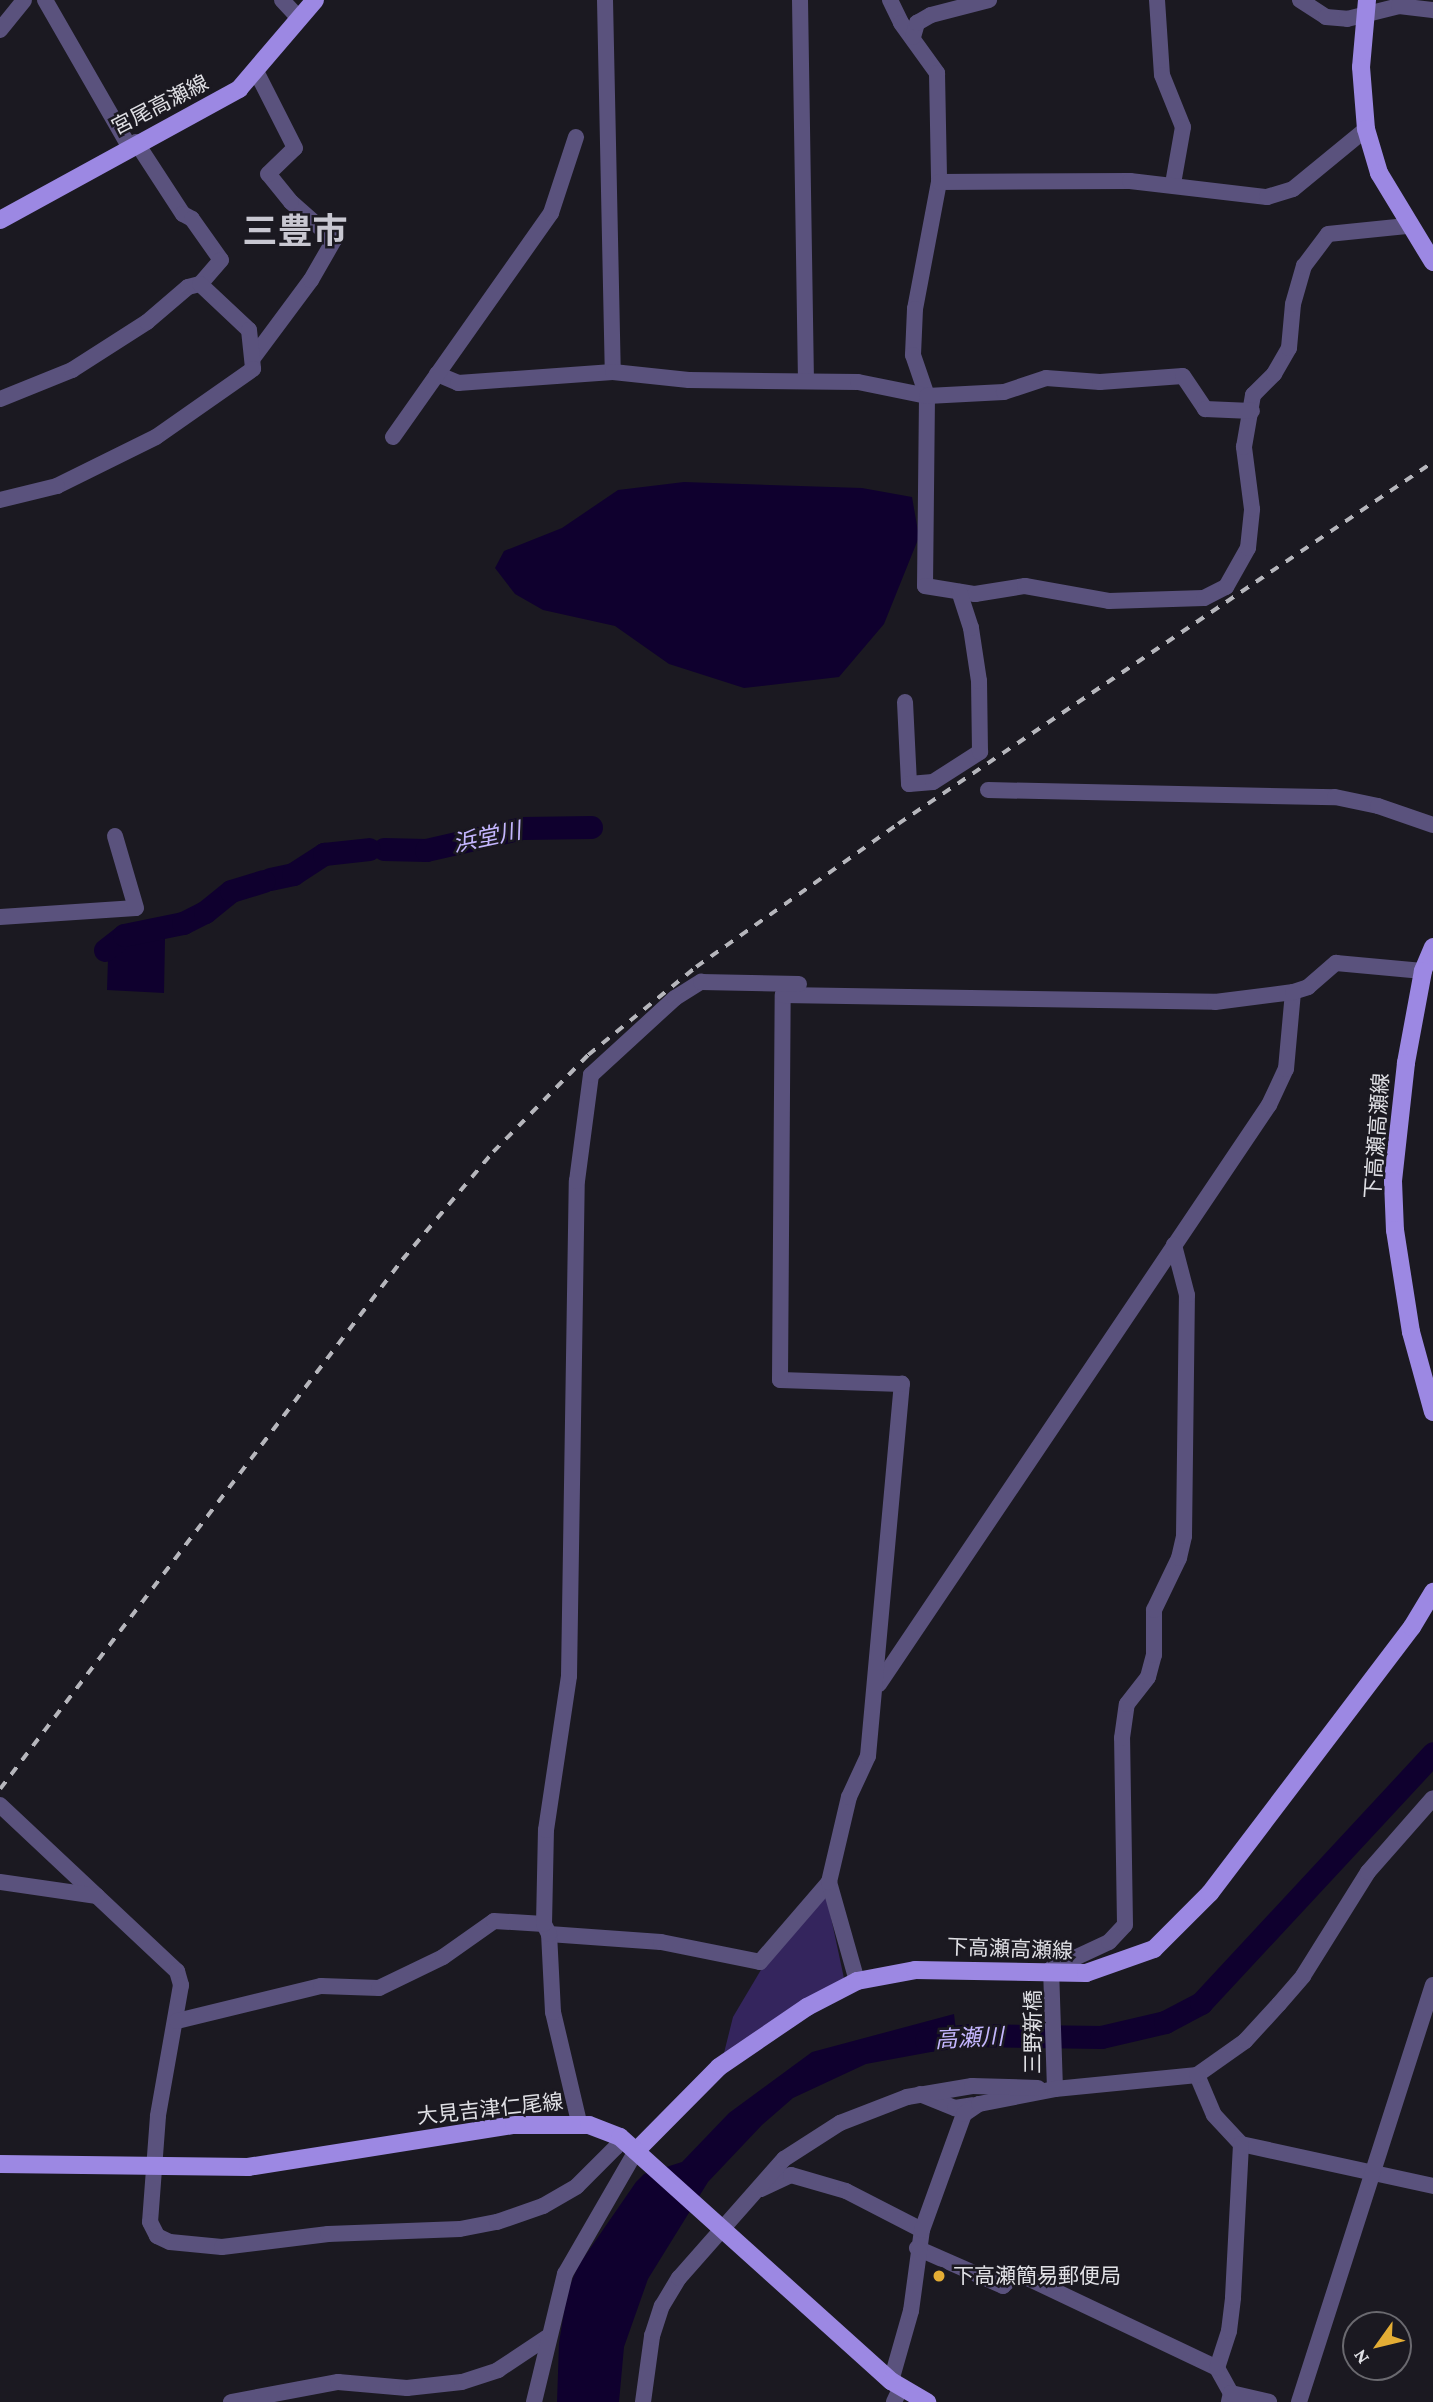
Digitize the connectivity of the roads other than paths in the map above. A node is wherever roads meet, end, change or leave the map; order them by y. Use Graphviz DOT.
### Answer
graph roads {
  1 [pos="24,0"];
  2 [pos="45,0"];
  3 [pos="282,0"];
  4 [pos="315,0"];
  5 [pos="605,0"];
  6 [pos="800,0"];
  7 [pos="890,0"];
  8 [pos="989,0"];
  9 [pos="1157,0"];
  10 [pos="1300,0"];
  11 [pos="1366,7"];
  12 [pos="1433,10"];
  13 [pos="300,19"];
  14 [pos="0,30"];
  15 [pos="913,37"];
  16 [pos="257,73"];
  17 [pos="1366,129"];
  18 [pos="576,137"];
  19 [pos="133,144"];
  20 [pos="939,182"];
  21 [pos="1173,184"];
  22 [pos="0,220"];
  23 [pos="1407,226"];
  24 [pos="1433,262"];
  25 [pos="200,284"];
  26 [pos="253,358"];
  27 [pos="612,372"];
  28 [pos="437,374"];
  29 [pos="806,381"];
  30 [pos="926,396"];
  31 [pos="0,399"];
  32 [pos="1252,411"];
  33 [pos="393,437"];
  34 [pos="0,500"];
  35 [pos="959,592"];
  36 [pos="905,702"];
  37 [pos="988,790"];
  38 [pos="1433,825"];
  39 [pos="115,836"];
  40 [pos="0,916"];
  41 [pos="1433,947"];
  42 [pos="1423,971"];
  43 [pos="799,984"];
  44 [pos="1293,992"];
  45 [pos="1174,1245"];
  46 [pos="1433,1412"];
  47 [pos="1433,1592"];
  48 [pos="878,1686"];
  49 [pos="1433,1798"];
  50 [pos="1,1807"];
  51 [pos="0,1824"];
  52 [pos="0,1882"];
  53 [pos="829,1882"];
  54 [pos="97,1896"];
  55 [pos="547,1929"];
  56 [pos="1054,1974"];
  57 [pos="857,1981"];
  58 [pos="1433,1985"];
  59 [pos="177,2021"];
  60 [pos="1197,2075"];
  61 [pos="1055,2089"];
  62 [pos="920,2094"];
  63 [pos="979,2105"];
  64 [pos="579,2123"];
  65 [pos="620,2137"];
  66 [pos="1241,2144"];
  67 [pos="636,2151"];
  68 [pos="0,2164"];
  69 [pos="155,2166"];
  70 [pos="1373,2172"];
  71 [pos="1433,2186"];
  72 [pos="751,2194"];
  73 [pos="720,2230"];
  74 [pos="922,2230"];
  75 [pos="918,2248"];
  76 [pos="546,2338"];
  77 [pos="1217,2368"];
  78 [pos="896,2390"];
  79 [pos="1230,2397"];
  80 [pos="231,2402"];
  81 [pos="534,2402"];
  82 [pos="643,2402"];
  83 [pos="927,2402"];
  84 [pos="1269,2402"];
  85 [pos="1299,2402"];
  1 -- 14 [label="street"];
  2 -- 19 [label="street"];
  3 -- 13 [label="street"];
  4 -- 13 [label="main road, 宮尾高瀬線"];
  5 -- 27 [label="street"];
  6 -- 29 [label="street"];
  7 -- 15 [label="street"];
  8 -- 15 [label="street"];
  9 -- 21 [label="street"];
  10 -- 11 [label="street"];
  11 -- 12 [label="street"];
  11 -- 17 [label="main road"];
  13 -- 16 [label="main road, 宮尾高瀬線"];
  15 -- 20 [label="street"];
  16 -- 19 [label="main road, 宮尾高瀬線"];
  16 -- 26 [label="street"];
  17 -- 21 [label="street"];
  17 -- 23 [label="main road"];
  18 -- 28 [label="street"];
  19 -- 22 [label="main road, 宮尾高瀬線"];
  19 -- 25 [label="street"];
  20 -- 21 [label="street"];
  20 -- 30 [label="street"];
  23 -- 24 [label="main road"];
  23 -- 32 [label="street"];
  25 -- 26 [label="street"];
  25 -- 31 [label="street"];
  26 -- 34 [label="street"];
  27 -- 28 [label="street"];
  27 -- 29 [label="street"];
  28 -- 33 [label="street"];
  29 -- 30 [label="street"];
  30 -- 32 [label="street"];
  30 -- 35 [label="street"];
  32 -- 35 [label="street"];
  35 -- 36 [label="street"];
  37 -- 38 [label="street"];
  39 -- 40 [label="street"];
  41 -- 42 [label="main road, 下高瀬高瀬線"];
  42 -- 44 [label="street"];
  42 -- 46 [label="main road, 下高瀬高瀬線"];
  43 -- 55 [label="street"];
  44 -- 45 [label="street"];
  44 -- 48 [label="street"];
  45 -- 48 [label="street"];
  45 -- 56 [label="street"];
  47 -- 56 [label="main road, 下高瀬高瀬線"];
  48 -- 53 [label="street"];
  49 -- 60 [label="street"];
  50 -- 51 [label="street"];
  50 -- 54 [label="street"];
  52 -- 54 [label="street"];
  53 -- 55 [label="street"];
  53 -- 57 [label="street"];
  54 -- 59 [label="street"];
  55 -- 59 [label="street"];
  55 -- 64 [label="street"];
  56 -- 57 [label="main road, 下高瀬高瀬線"];
  56 -- 61 [label="street, 三野新橋"];
  57 -- 67 [label="main road, 下高瀬高瀬線"];
  58 -- 70 [label="street"];
  59 -- 69 [label="street"];
  60 -- 61 [label="street"];
  60 -- 66 [label="street"];
  61 -- 62 [label="street"];
  61 -- 63 [label="street"];
  62 -- 63 [label="street"];
  62 -- 72 [label="street"];
  63 -- 74 [label="street"];
  64 -- 65 [label="main road, 大見吉津仁尾線"];
  64 -- 69 [label="main road, 大見吉津仁尾線"];
  65 -- 67 [label="main road, 大見吉津仁尾線"];
  65 -- 69 [label="street"];
  66 -- 70 [label="street"];
  66 -- 77 [label="street"];
  67 -- 73 [label="main road, 大見吉津仁尾線"];
  67 -- 76 [label="street"];
  68 -- 69 [label="main road, 大見吉津仁尾線"];
  70 -- 71 [label="street"];
  70 -- 85 [label="street"];
  72 -- 73 [label="street"];
  72 -- 74 [label="street"];
  73 -- 78 [label="main road, 大見吉津仁尾線"];
  73 -- 82 [label="street"];
  74 -- 75 [label="street"];
  75 -- 77 [label="street"];
  75 -- 78 [label="street"];
  76 -- 80 [label="street"];
  76 -- 81 [label="street"];
  77 -- 79 [label="street"];
  78 -- 83 [label="main road, 大見吉津仁尾線"];
  79 -- 84 [label="street"];
}
